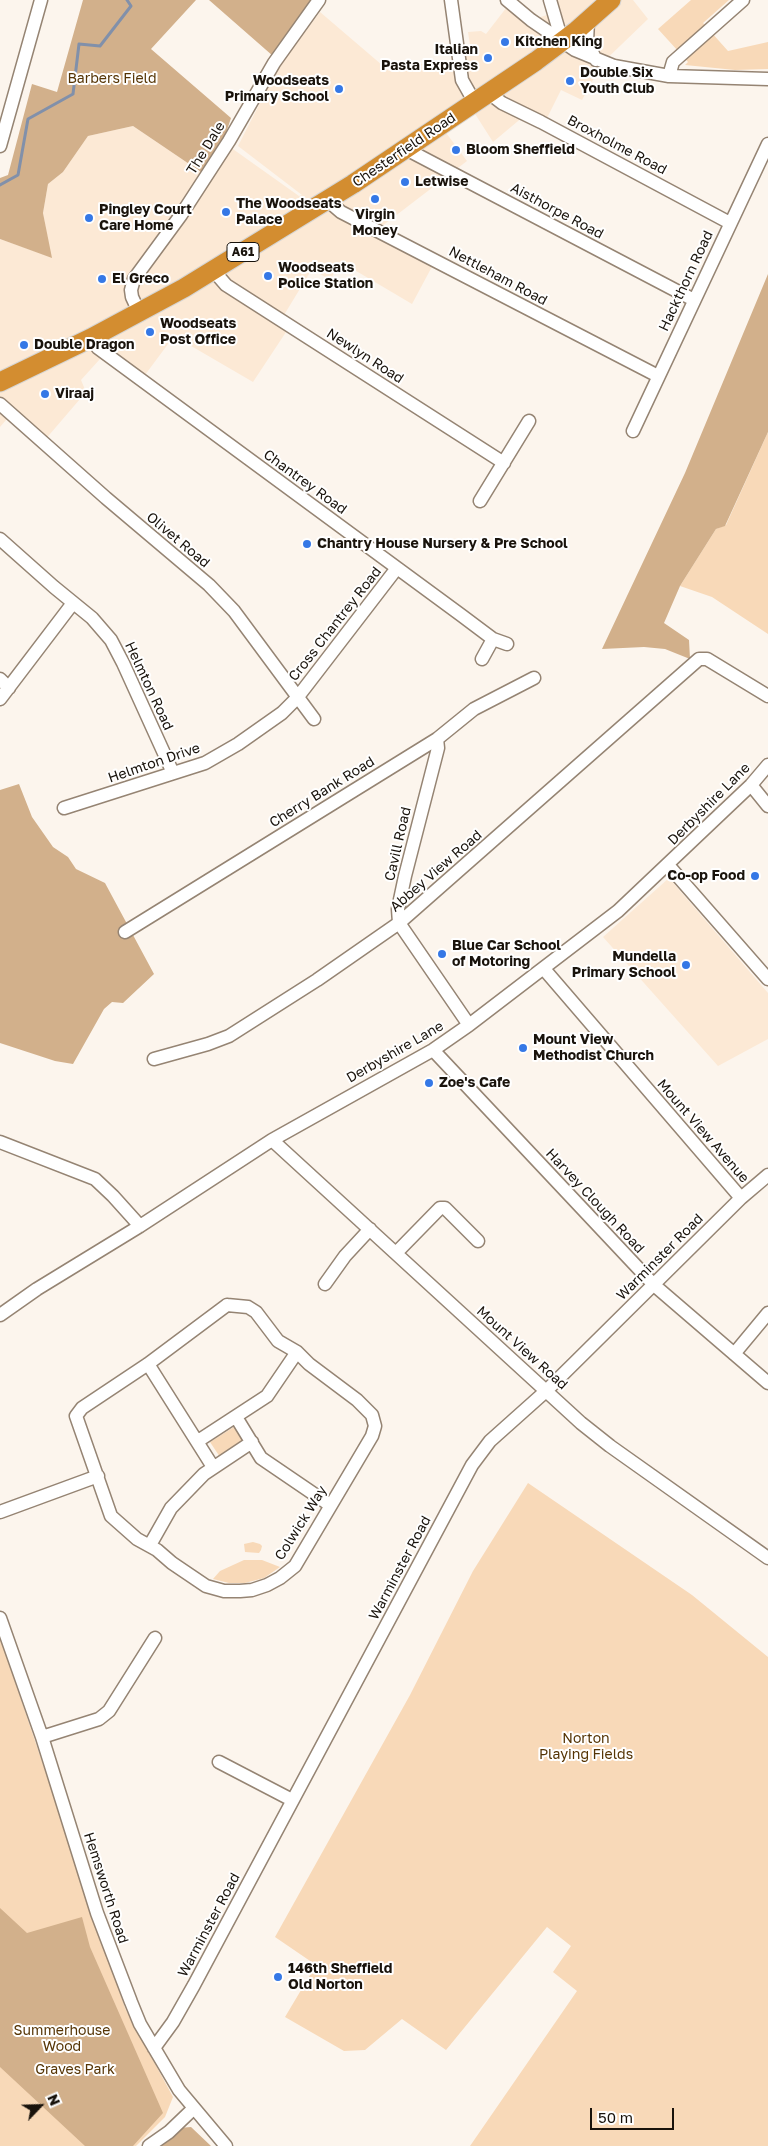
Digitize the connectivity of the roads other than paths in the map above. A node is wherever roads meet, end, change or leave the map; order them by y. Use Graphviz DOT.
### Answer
graph roads {
  1 [pos="41,0"];
  2 [pos="319,0"];
  3 [pos="451,0"];
  4 [pos="507,0"];
  5 [pos="611,0"];
  6 [pos="743,0"];
  7 [pos="550,4"];
  8 [pos="531,20"];
  9 [pos="588,20"];
  10 [pos="562,41"];
  11 [pos="596,60"];
  12 [pos="669,76"];
  13 [pos="768,79"];
  14 [pos="482,98"];
  15 [pos="768,144"];
  16 [pos="0,146"];
  17 [pos="406,149"];
  18 [pos="327,200"];
  19 [pos="730,223"];
  20 [pos="213,270"];
  21 [pos="694,300"];
  22 [pos="140,312"];
  23 [pos="91,338"];
  24 [pos="658,376"];
  25 [pos="0,382"];
  26 [pos="0,404"];
  27 [pos="529,421"];
  28 [pos="633,431"];
  29 [pos="504,463"];
  30 [pos="480,501"];
  31 [pos="0,539"];
  32 [pos="397,568"];
  33 [pos="73,603"];
  34 [pos="493,639"];
  35 [pos="507,644"];
  36 [pos="482,659"];
  37 [pos="534,678"];
  38 [pos="4,683"];
  39 [pos="768,696"];
  40 [pos="297,698"];
  41 [pos="0,699"];
  42 [pos="314,720"];
  43 [pos="437,739"];
  44 [pos="768,765"];
  45 [pos="172,773"];
  46 [pos="751,786"];
  47 [pos="768,806"];
  48 [pos="64,808"];
  49 [pos="668,865"];
  50 [pos="399,923"];
  51 [pos="125,932"];
  52 [pos="544,969"];
  53 [pos="768,979"];
  54 [pos="469,1025"];
  55 [pos="433,1050"];
  56 [pos="154,1059"];
  57 [pos="272,1140"];
  58 [pos="0,1142"];
  59 [pos="768,1175"];
  60 [pos="741,1198"];
  61 [pos="140,1226"];
  62 [pos="370,1229"];
  63 [pos="478,1241"];
  64 [pos="396,1253"];
  65 [pos="325,1284"];
  66 [pos="654,1285"];
  67 [pos="768,1313"];
  68 [pos="0,1315"];
  69 [pos="297,1352"];
  70 [pos="734,1354"];
  71 [pos="148,1364"];
  72 [pos="768,1383"];
  73 [pos="546,1391"];
  74 [pos="236,1417"];
  75 [pos="198,1441"];
  76 [pos="252,1442"];
  77 [pos="213,1467"];
  78 [pos="98,1476"];
  79 [pos="330,1505"];
  80 [pos="0,1512"];
  81 [pos="150,1545"];
  82 [pos="768,1558"];
  83 [pos="0,1618"];
  84 [pos="155,1638"];
  85 [pos="42,1737"];
  86 [pos="219,1762"];
  87 [pos="292,1800"];
  88 [pos="154,2048"];
  89 [pos="193,2109"];
  90 [pos="150,2146"];
  91 [pos="226,2146"];
  1 -- 16 [label="street"];
  2 -- 22 [label="street, The Dale"];
  3 -- 14 [label="street"];
  4 -- 8 [label="street"];
  5 -- 9 [label="highway, Chesterfield Road / A61"];
  6 -- 12 [label="street"];
  7 -- 8 [label="street"];
  7 -- 10 [label="street"];
  8 -- 10 [label="street"];
  9 -- 10 [label="highway, Chesterfield Road / A61"];
  9 -- 11 [label="street"];
  10 -- 11 [label="street"];
  10 -- 14 [label="highway, Chesterfield Road / A61"];
  11 -- 12 [label="street"];
  12 -- 13 [label="street"];
  14 -- 17 [label="highway, Chesterfield Road / A61"];
  14 -- 19 [label="street, Broxholme Road"];
  15 -- 19 [label="street, Hackthorn Road"];
  17 -- 18 [label="highway, Chesterfield Road / A61"];
  17 -- 21 [label="street, Aisthorpe Road"];
  18 -- 20 [label="highway, Chesterfield Road / A61"];
  18 -- 24 [label="street, Nettleham Road"];
  19 -- 21 [label="street, Hackthorn Road"];
  20 -- 22 [label="highway, Chesterfield Road / A61"];
  20 -- 29 [label="street, Newlyn Road"];
  21 -- 24 [label="street, Hackthorn Road"];
  22 -- 23 [label="highway, Chesterfield Road / A61"];
  23 -- 25 [label="highway, Chesterfield Road / A61"];
  23 -- 32 [label="street, Chantrey Road"];
  24 -- 28 [label="street, Hackthorn Road"];
  26 -- 40 [label="street, Olivet Road"];
  27 -- 29 [label="street"];
  29 -- 30 [label="street"];
  31 -- 33 [label="street, Helmton Road"];
  32 -- 34 [label="street, Chantrey Road"];
  32 -- 40 [label="street, Cross Chantrey Road"];
  33 -- 38 [label="street"];
  33 -- 45 [label="street, Helmton Road"];
  34 -- 35 [label="street, Chantrey Road"];
  34 -- 36 [label="street"];
  37 -- 43 [label="street, Cherry Bank Road"];
  38 -- 41 [label="street"];
  39 -- 50 [label="street, Abbey View Road"];
  40 -- 42 [label="street, Olivet Road"];
  40 -- 45 [label="street, Helmton Drive"];
  43 -- 50 [label="street, Cavill Road"];
  43 -- 51 [label="street, Cherry Bank Road"];
  44 -- 46 [label="street, Derbyshire Lane"];
  45 -- 48 [label="street, Helmton Drive"];
  46 -- 47 [label="street"];
  46 -- 49 [label="street, Derbyshire Lane"];
  49 -- 52 [label="street, Derbyshire Lane"];
  49 -- 53 [label="street"];
  50 -- 54 [label="street"];
  50 -- 56 [label="street, Abbey View Road"];
  52 -- 54 [label="street, Derbyshire Lane"];
  52 -- 60 [label="street, Mount View Avenue"];
  54 -- 55 [label="street, Derbyshire Lane"];
  55 -- 57 [label="street, Derbyshire Lane"];
  55 -- 66 [label="street, Harvey Clough Road"];
  57 -- 61 [label="street, Derbyshire Lane"];
  57 -- 62 [label="street, Mount View Road"];
  58 -- 61 [label="street"];
  59 -- 60 [label="street, Warminster Road"];
  60 -- 66 [label="street, Warminster Road"];
  61 -- 68 [label="street, Derbyshire Lane"];
  62 -- 64 [label="street, Mount View Road"];
  62 -- 65 [label="street"];
  63 -- 64 [label="street"];
  64 -- 73 [label="street, Mount View Road"];
  66 -- 70 [label="street, Harvey Clough Road"];
  66 -- 73 [label="street, Warminster Road"];
  67 -- 70 [label="street"];
  69 -- 71 [label="street, Colwick Way"];
  69 -- 74 [label="street"];
  69 -- 79 [label="street, Colwick Way"];
  70 -- 72 [label="street, Harvey Clough Road"];
  71 -- 75 [label="street"];
  71 -- 78 [label="street, Colwick Way"];
  73 -- 82 [label="street, Mount View Road"];
  73 -- 87 [label="street, Warminster Road"];
  74 -- 75 [label="street"];
  74 -- 76 [label="street"];
  75 -- 77 [label="street"];
  76 -- 77 [label="street"];
  76 -- 79 [label="street"];
  77 -- 81 [label="street"];
  78 -- 80 [label="street"];
  78 -- 81 [label="street, Colwick Way"];
  79 -- 81 [label="street, Colwick Way"];
  83 -- 85 [label="street, Hemsworth Road"];
  84 -- 85 [label="street"];
  85 -- 88 [label="street, Hemsworth Road"];
  86 -- 87 [label="street"];
  87 -- 88 [label="street, Warminster Road"];
  88 -- 89 [label="street, Hemsworth Road"];
  89 -- 90 [label="street"];
  89 -- 91 [label="street, Hemsworth Road"];
}
